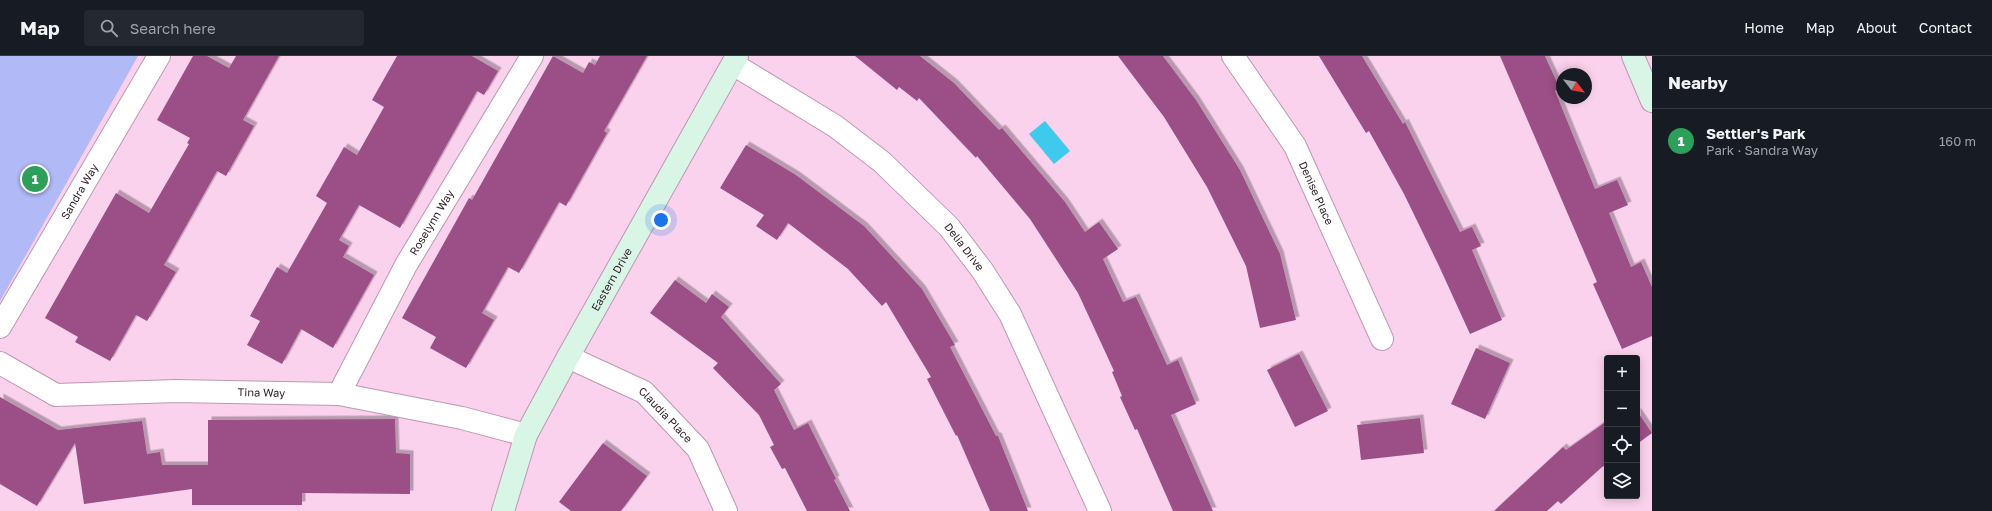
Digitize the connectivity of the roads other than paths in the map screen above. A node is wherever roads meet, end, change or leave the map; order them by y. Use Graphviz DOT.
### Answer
graph roads {
  1 [pos="159,56"];
  2 [pos="532,56"];
  3 [pos="1233,56"];
  4 [pos="1633,56"];
  5 [pos="735,60"];
  6 [pos="1652,101"];
  7 [pos="0,327"];
  8 [pos="1382,339"];
  9 [pos="568,357"];
  10 [pos="0,363"];
  11 [pos="339,394"];
  12 [pos="526,435"];
  13 [pos="503,511"];
  14 [pos="726,511"];
  15 [pos="1100,511"];
  1 -- 7 [label="street, Sandra Way"];
  2 -- 11 [label="street, Roselynn Way"];
  3 -- 8 [label="street, Denise Place"];
  4 -- 6 [label="street"];
  5 -- 9 [label="street, Eastern Drive"];
  5 -- 15 [label="street, Delia Drive"];
  9 -- 12 [label="street, Eastern Drive"];
  9 -- 14 [label="street, Claudia Place"];
  10 -- 11 [label="street, Tina Way"];
  11 -- 12 [label="street, Tina Way"];
  12 -- 13 [label="street, Eastern Drive"];
}
